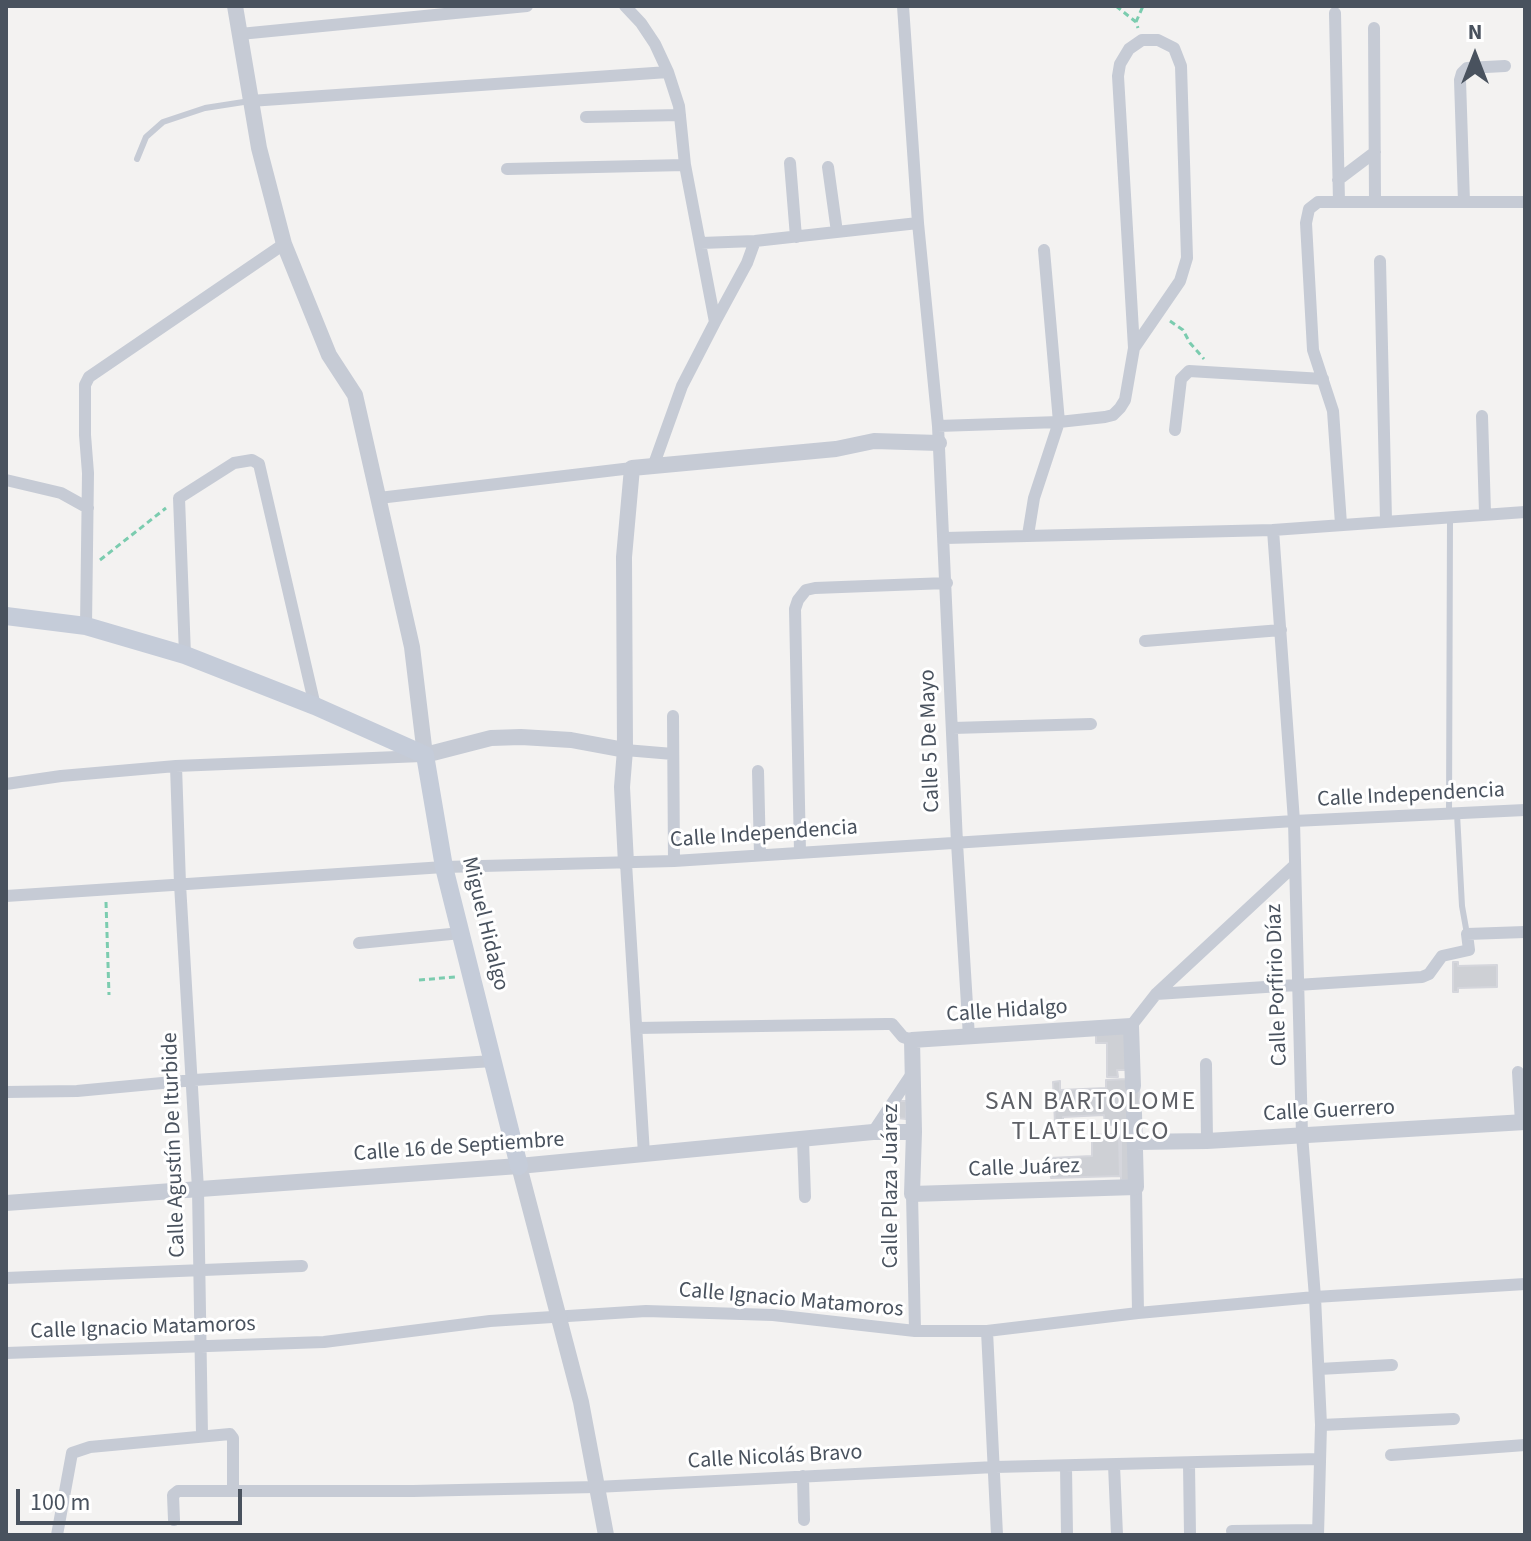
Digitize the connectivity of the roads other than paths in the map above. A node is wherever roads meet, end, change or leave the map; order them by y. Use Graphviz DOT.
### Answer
graph roads {
  1 [pos="235,6"];
  2 [pos="527,6"];
  3 [pos="625,6"];
  4 [pos="903,6"];
  5 [pos="1335,13"];
  6 [pos="1374,28"];
  7 [pos="240,34"];
  8 [pos="1505,66"];
  9 [pos="668,72"];
  10 [pos="250,101"];
  11 [pos="680,115"];
  12 [pos="586,117"];
  13 [pos="1375,152"];
  14 [pos="137,159"];
  15 [pos="790,163"];
  16 [pos="685,165"];
  17 [pos="828,167"];
  18 [pos="507,169"];
  19 [pos="1338,180"];
  20 [pos="1339,202"];
  21 [pos="1375,202"];
  22 [pos="1464,202"];
  23 [pos="1525,202"];
  24 [pos="918,223"];
  25 [pos="837,232"];
  26 [pos="796,237"];
  27 [pos="755,241"];
  28 [pos="701,243"];
  29 [pos="284,244"];
  30 [pos="1044,250"];
  31 [pos="1380,261"];
  32 [pos="715,322"];
  33 [pos="1134,348"];
  34 [pos="1323,379"];
  35 [pos="1482,416"];
  36 [pos="1059,422"];
  37 [pos="938,426"];
  38 [pos="1175,430"];
  39 [pos="939,443"];
  40 [pos="654,464"];
  41 [pos="632,468"];
  42 [pos="6,480"];
  43 [pos="379,498"];
  44 [pos="88,508"];
  45 [pos="1525,512"];
  46 [pos="1485,513"];
  47 [pos="1450,515"];
  48 [pos="1386,520"];
  49 [pos="1341,524"];
  50 [pos="1273,530"];
  51 [pos="1028,535"];
  52 [pos="945,538"];
  53 [pos="947,583"];
  54 [pos="6,616"];
  55 [pos="86,626"];
  56 [pos="1281,630"];
  57 [pos="1145,641"];
  58 [pos="185,655"];
  59 [pos="315,706"];
  60 [pos="673,716"];
  61 [pos="1091,724"];
  62 [pos="953,728"];
  63 [pos="625,750"];
  64 [pos="673,754"];
  65 [pos="425,755"];
  66 [pos="176,766"];
  67 [pos="758,771"];
  68 [pos="6,784"];
  69 [pos="1525,810"];
  70 [pos="1453,814"];
  71 [pos="1294,821"];
  72 [pos="957,843"];
  73 [pos="800,852"];
  74 [pos="760,855"];
  75 [pos="674,861"];
  76 [pos="626,863"];
  77 [pos="1295,865"];
  78 [pos="444,867"];
  79 [pos="180,884"];
  80 [pos="6,896"];
  81 [pos="1525,932"];
  82 [pos="461,933"];
  83 [pos="1467,934"];
  84 [pos="359,943"];
  85 [pos="1299,986"];
  86 [pos="1156,994"];
  87 [pos="1131,1026"];
  88 [pos="637,1028"];
  89 [pos="969,1037"];
  90 [pos="912,1040"];
  91 [pos="493,1061"];
  92 [pos="1206,1064"];
  93 [pos="913,1072"];
  94 [pos="1518,1072"];
  95 [pos="194,1080"];
  96 [pos="1133,1086"];
  97 [pos="10,1092"];
  98 [pos="1134,1113"];
  99 [pos="1523,1122"];
  100 [pos="873,1132"];
  101 [pos="914,1132"];
  102 [pos="1302,1135"];
  103 [pos="803,1140"];
  104 [pos="1207,1141"];
  105 [pos="1135,1142"];
  106 [pos="644,1154"];
  107 [pos="519,1166"];
  108 [pos="1136,1187"];
  109 [pos="198,1189"];
  110 [pos="912,1194"];
  111 [pos="805,1197"];
  112 [pos="6,1203"];
  113 [pos="302,1266"];
  114 [pos="200,1269"];
  115 [pos="6,1278"];
  116 [pos="1525,1284"];
  117 [pos="1315,1297"];
  118 [pos="1138,1313"];
  119 [pos="559,1316"];
  120 [pos="915,1331"];
  121 [pos="987,1331"];
  122 [pos="201,1348"];
  123 [pos="6,1353"];
  124 [pos="1392,1365"];
  125 [pos="1319,1369"];
  126 [pos="1454,1419"];
  127 [pos="1321,1425"];
  128 [pos="202,1435"];
  129 [pos="1525,1445"];
  130 [pos="1391,1455"];
  131 [pos="1319,1459"];
  132 [pos="1189,1464"];
  133 [pos="1114,1465"];
  134 [pos="1066,1466"];
  135 [pos="995,1467"];
  136 [pos="803,1476"];
  137 [pos="596,1487"];
  138 [pos="233,1491"];
  139 [pos="174,1520"];
  140 [pos="804,1520"];
  141 [pos="1232,1531"];
  142 [pos="1318,1533"];
  143 [pos="57,1535"];
  144 [pos="606,1535"];
  145 [pos="997,1535"];
  146 [pos="1067,1535"];
  147 [pos="1117,1535"];
  148 [pos="1190,1535"];
  1 -- 7 [label="street"];
  2 -- 7 [label="street"];
  3 -- 9 [label="street"];
  4 -- 24 [label="street, Calle 5 De Mayo"];
  5 -- 19 [label="street"];
  6 -- 13 [label="street"];
  7 -- 10 [label="street"];
  8 -- 22 [label="street"];
  9 -- 10 [label="street"];
  9 -- 11 [label="street"];
  10 -- 14 [label="lane"];
  10 -- 29 [label="street"];
  11 -- 12 [label="street"];
  11 -- 16 [label="street"];
  13 -- 19 [label="street"];
  13 -- 21 [label="street"];
  15 -- 26 [label="street"];
  16 -- 18 [label="street"];
  16 -- 28 [label="street"];
  17 -- 25 [label="street"];
  19 -- 20 [label="street"];
  20 -- 21 [label="street"];
  20 -- 34 [label="street"];
  21 -- 22 [label="street"];
  22 -- 23 [label="street"];
  24 -- 25 [label="street"];
  24 -- 37 [label="street, Calle 5 De Mayo"];
  25 -- 26 [label="street"];
  26 -- 27 [label="street"];
  27 -- 28 [label="street"];
  27 -- 32 [label="street"];
  28 -- 32 [label="street"];
  29 -- 43 [label="street"];
  29 -- 44 [label="street"];
  30 -- 36 [label="street"];
  31 -- 48 [label="street"];
  32 -- 40 [label="street"];
  33 -- 33 [label="street"];
  33 -- 36 [label="street"];
  34 -- 38 [label="street"];
  34 -- 49 [label="street"];
  35 -- 46 [label="street"];
  36 -- 37 [label="street"];
  36 -- 51 [label="street"];
  37 -- 39 [label="street, Calle 5 De Mayo"];
  39 -- 40 [label="street"];
  39 -- 52 [label="street, Calle 5 De Mayo"];
  40 -- 41 [label="street"];
  41 -- 43 [label="street"];
  41 -- 63 [label="street"];
  42 -- 44 [label="street"];
  43 -- 65 [label="street"];
  44 -- 55 [label="street"];
  45 -- 46 [label="street"];
  46 -- 47 [label="street"];
  47 -- 48 [label="street"];
  47 -- 70 [label="lane"];
  48 -- 49 [label="street"];
  49 -- 50 [label="street"];
  50 -- 51 [label="street"];
  50 -- 56 [label="street, Calle Porfirio Díaz"];
  51 -- 52 [label="street"];
  52 -- 53 [label="street, Calle 5 De Mayo"];
  53 -- 62 [label="street, Calle 5 De Mayo"];
  53 -- 73 [label="street"];
  54 -- 55 [label="main road"];
  55 -- 58 [label="main road"];
  56 -- 57 [label="street"];
  56 -- 71 [label="street, Calle Porfirio Díaz"];
  58 -- 59 [label="main road"];
  58 -- 59 [label="street"];
  59 -- 65 [label="main road"];
  60 -- 64 [label="street"];
  61 -- 62 [label="street"];
  62 -- 72 [label="street, Calle 5 De Mayo"];
  63 -- 64 [label="street"];
  63 -- 65 [label="street"];
  63 -- 76 [label="street"];
  64 -- 75 [label="street"];
  65 -- 66 [label="street"];
  65 -- 78 [label="main road, Miguel Hidalgo"];
  66 -- 68 [label="street"];
  66 -- 79 [label="street, Calle Agustín De Iturbide"];
  67 -- 74 [label="street"];
  69 -- 70 [label="street, Calle Independencia"];
  70 -- 71 [label="street, Calle Independencia"];
  70 -- 83 [label="lane"];
  71 -- 72 [label="street, Calle Independencia"];
  71 -- 77 [label="street, Calle Porfirio Díaz"];
  72 -- 73 [label="street, Calle Independencia"];
  72 -- 89 [label="street, Calle 5 De Mayo"];
  73 -- 74 [label="street, Calle Independencia"];
  74 -- 75 [label="street, Calle Independencia"];
  75 -- 76 [label="street, Calle Independencia"];
  76 -- 78 [label="street, Calle Independencia"];
  76 -- 88 [label="street"];
  77 -- 85 [label="street, Calle Porfirio Díaz"];
  77 -- 86 [label="street"];
  78 -- 79 [label="street, Calle Independencia"];
  78 -- 82 [label="main road, Miguel Hidalgo"];
  79 -- 80 [label="street, Calle Independencia"];
  79 -- 95 [label="street, Calle Agustín De Iturbide"];
  81 -- 83 [label="street"];
  82 -- 84 [label="street"];
  82 -- 91 [label="main road, Miguel Hidalgo"];
  83 -- 85 [label="street"];
  85 -- 86 [label="street"];
  85 -- 102 [label="street, Calle Porfirio Díaz"];
  86 -- 87 [label="street"];
  87 -- 89 [label="street, Calle Hidalgo"];
  87 -- 96 [label="street"];
  88 -- 90 [label="street"];
  88 -- 106 [label="street"];
  89 -- 90 [label="street, Calle Hidalgo"];
  90 -- 93 [label="street, Calle Plaza Juárez"];
  91 -- 95 [label="street"];
  91 -- 107 [label="main road, Miguel Hidalgo"];
  92 -- 104 [label="street"];
  93 -- 100 [label="street"];
  93 -- 101 [label="street, Calle Plaza Juárez"];
  94 -- 99 [label="street"];
  95 -- 97 [label="street"];
  95 -- 109 [label="street, Calle Agustín De Iturbide"];
  98 -- 105 [label="street"];
  99 -- 102 [label="street, Calle Guerrero"];
  100 -- 101 [label="street, Calle 16 de Septiembre"];
  100 -- 103 [label="street, Calle 16 de Septiembre"];
  101 -- 110 [label="street, Calle Plaza Juárez"];
  102 -- 104 [label="street, Calle Guerrero"];
  102 -- 117 [label="street, Calle Porfirio Díaz"];
  103 -- 106 [label="street, Calle 16 de Septiembre"];
  103 -- 111 [label="street"];
  104 -- 105 [label="street, Calle Guerrero"];
  105 -- 108 [label="street"];
  106 -- 107 [label="street, Calle 16 de Septiembre"];
  107 -- 109 [label="street, Calle 16 de Septiembre"];
  107 -- 119 [label="street, Miguel Hidalgo"];
  108 -- 110 [label="street, Calle Juárez"];
  108 -- 118 [label="street"];
  109 -- 112 [label="street, Calle 16 de Septiembre"];
  109 -- 114 [label="street, Calle Agustín De Iturbide"];
  110 -- 120 [label="street, Calle Plaza Juárez"];
  113 -- 114 [label="street"];
  114 -- 115 [label="street"];
  114 -- 122 [label="street, Calle Agustín De Iturbide"];
  116 -- 117 [label="street, Calle Ignacio Matamoros"];
  117 -- 118 [label="street, Calle Ignacio Matamoros"];
  117 -- 125 [label="street, Calle Porfirio Díaz"];
  118 -- 121 [label="street, Calle Ignacio Matamoros"];
  119 -- 120 [label="street, Calle Ignacio Matamoros"];
  119 -- 122 [label="street, Calle Ignacio Matamoros"];
  119 -- 137 [label="street, Miguel Hidalgo"];
  120 -- 121 [label="street, Calle Ignacio Matamoros"];
  121 -- 135 [label="street"];
  122 -- 123 [label="street, Calle Ignacio Matamoros"];
  122 -- 128 [label="street, Calle Agustín De Iturbide"];
  124 -- 125 [label="street"];
  125 -- 127 [label="street, Calle Porfirio Díaz"];
  126 -- 127 [label="street"];
  127 -- 131 [label="street, Calle Porfirio Díaz"];
  128 -- 138 [label="street"];
  128 -- 143 [label="street"];
  129 -- 130 [label="street"];
  131 -- 132 [label="street, Calle Nicolás Bravo"];
  131 -- 142 [label="street, Calle Porfirio Díaz"];
  132 -- 133 [label="street, Calle Nicolás Bravo"];
  132 -- 148 [label="street"];
  133 -- 134 [label="street, Calle Nicolás Bravo"];
  133 -- 147 [label="street"];
  134 -- 135 [label="street, Calle Nicolás Bravo"];
  134 -- 146 [label="street"];
  135 -- 136 [label="street, Calle Nicolás Bravo"];
  135 -- 145 [label="street"];
  136 -- 137 [label="street, Calle Nicolás Bravo"];
  136 -- 140 [label="street"];
  137 -- 138 [label="street, Calle Nicolás Bravo"];
  137 -- 144 [label="street, Miguel Hidalgo"];
  138 -- 139 [label="street, Calle Nicolás Bravo"];
  141 -- 142 [label="street"];
}
